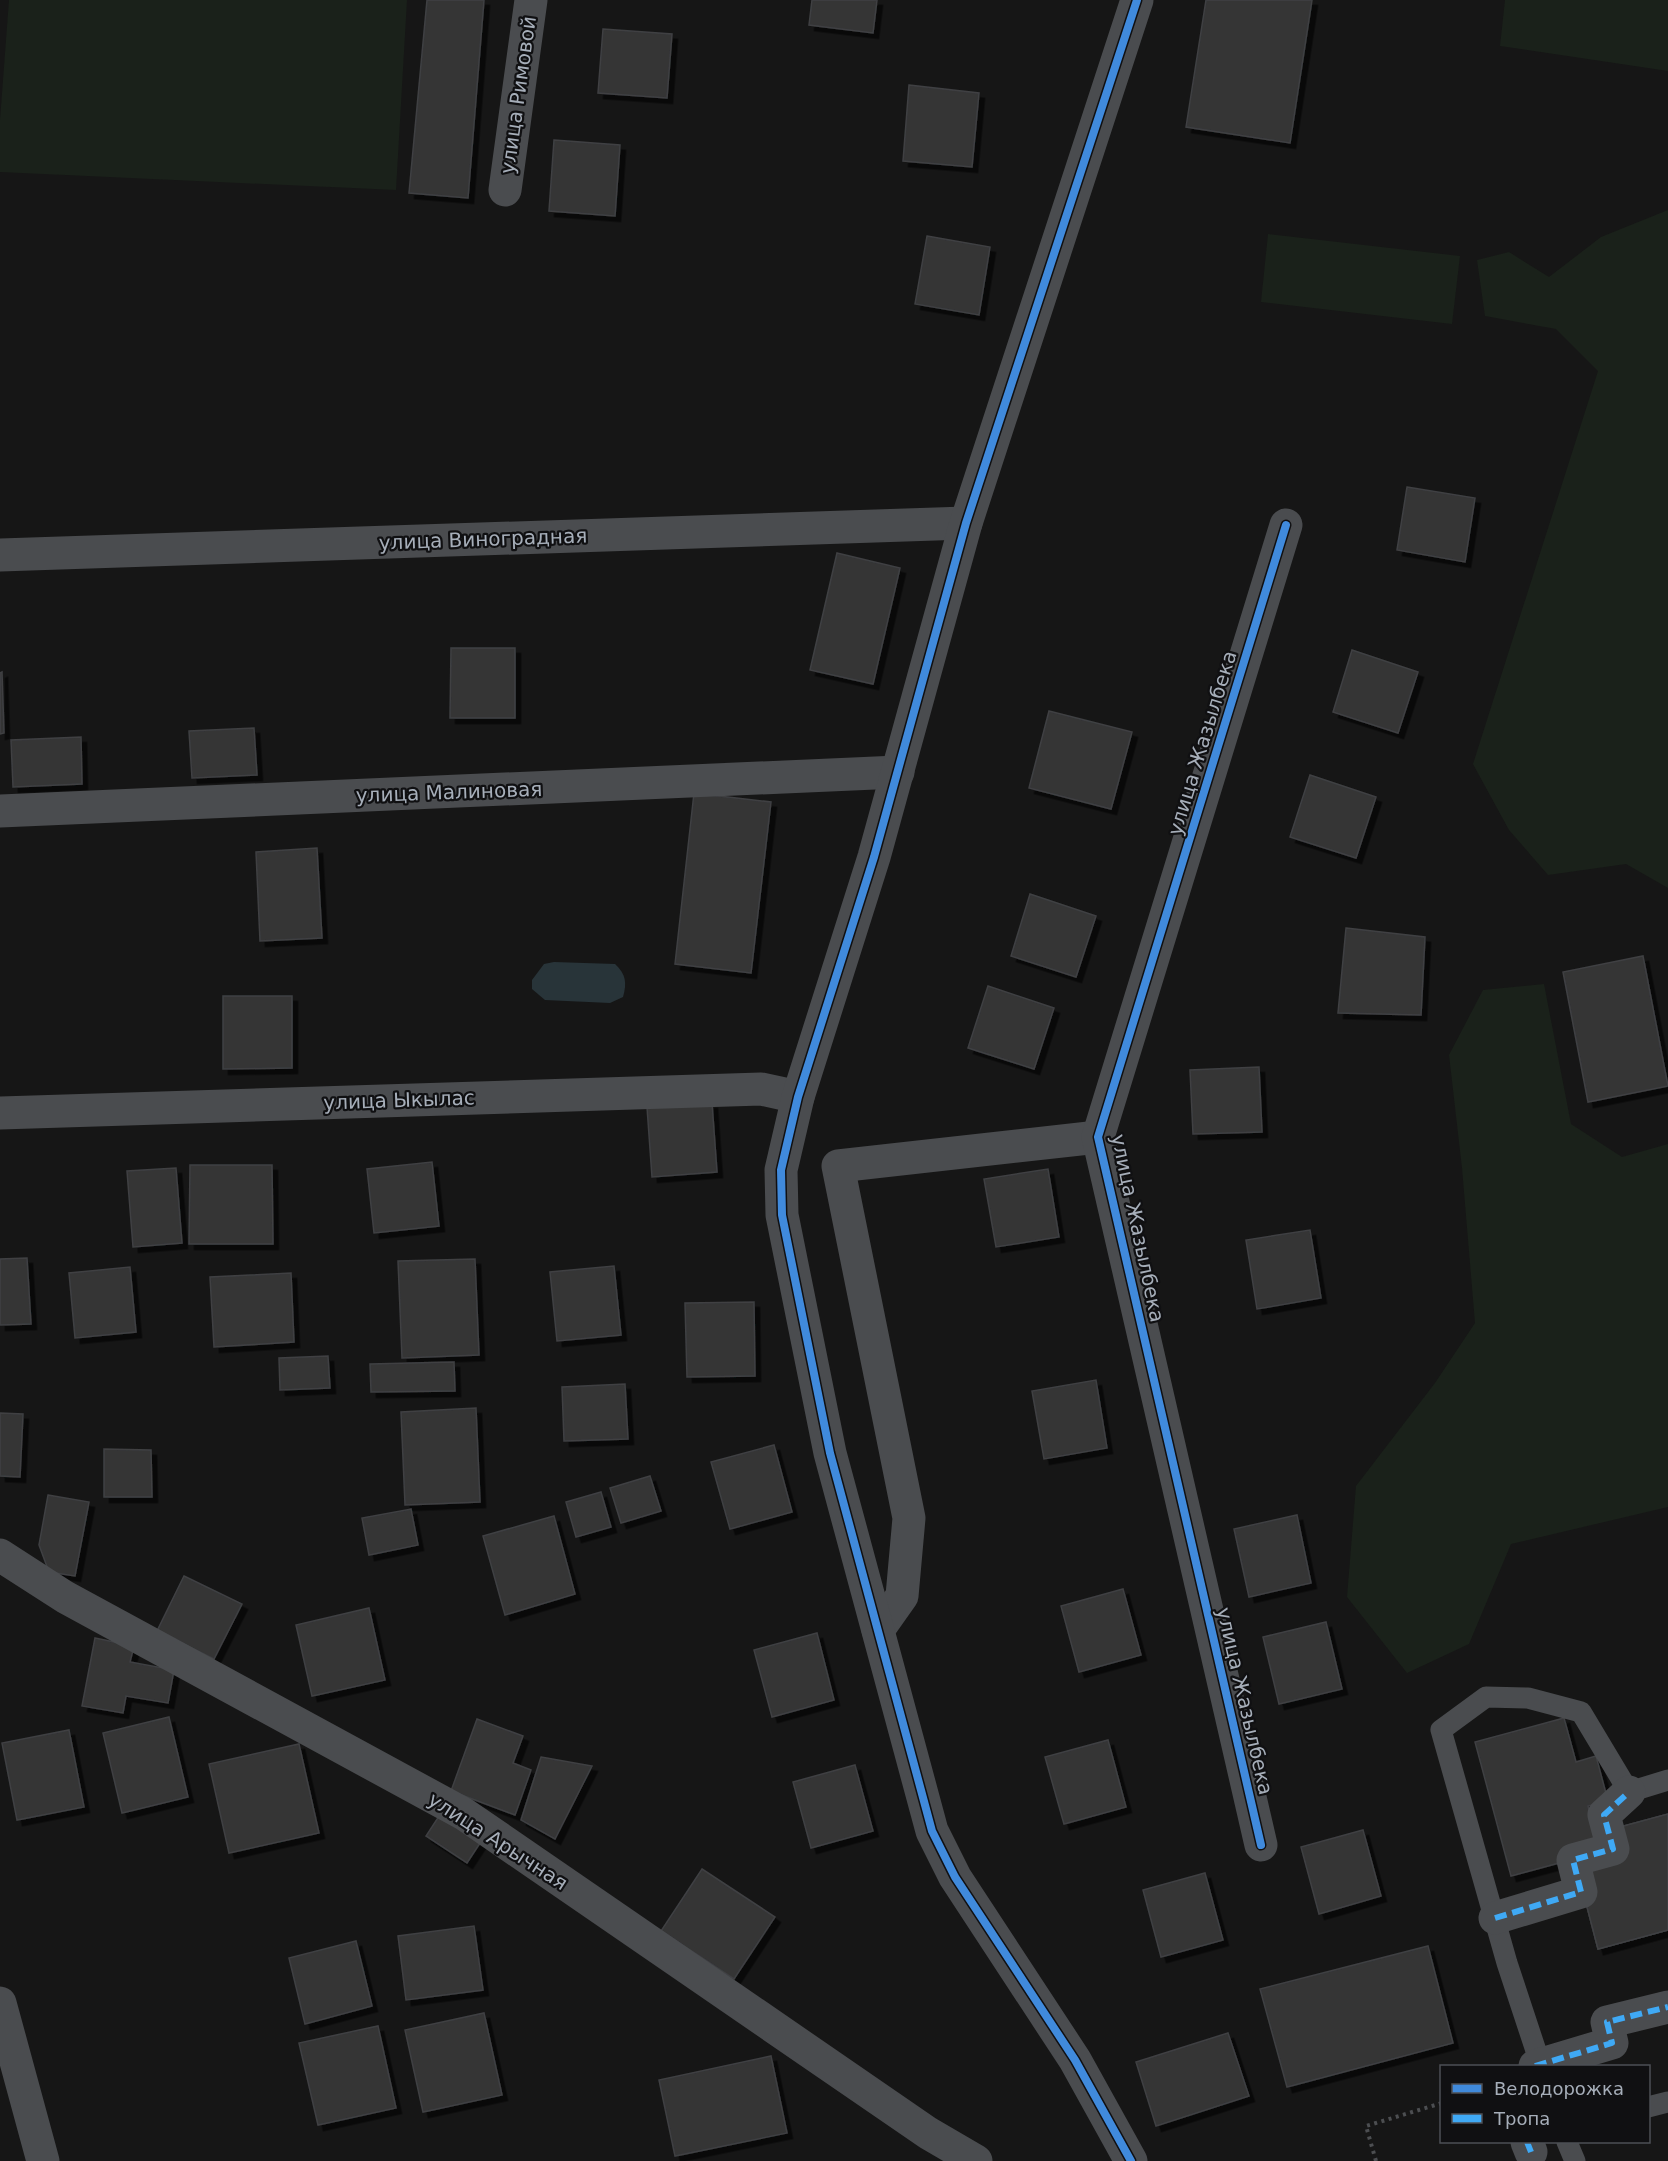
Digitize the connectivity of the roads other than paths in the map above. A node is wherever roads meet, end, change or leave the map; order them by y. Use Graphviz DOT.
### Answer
graph roads {
  1 [pos="531,0"];
  2 [pos="1137,0"];
  3 [pos="505,190"];
  4 [pos="966,523"];
  5 [pos="1286,525"];
  6 [pos="0,555"];
  7 [pos="898,772"];
  8 [pos="0,811"];
  9 [pos="798,1098"];
  10 [pos="0,1113"];
  11 [pos="1098,1137"];
  12 [pos="0,1555"];
  13 [pos="878,1630"];
  14 [pos="1668,1780"];
  15 [pos="1629,1792"];
  16 [pos="1261,1845"];
  17 [pos="1495,1918"];
  18 [pos="0,2003"];
  19 [pos="1668,2007"];
  20 [pos="1539,2065"];
  21 [pos="1542,2065"];
  22 [pos="1668,2102"];
  23 [pos="1650,2107"];
  24 [pos="1567,2143"];
  25 [pos="43,2161"];
  26 [pos="976,2161"];
  27 [pos="1131,2161"];
  28 [pos="1575,2161"];
  1 -- 3 [label="street, улица Римовой"];
  2 -- 4 [label="street"];
  4 -- 6 [label="street, улица Виноградная"];
  4 -- 7 [label="street"];
  5 -- 11 [label="street, улица Жазылбека"];
  7 -- 8 [label="street, улица Малиновая"];
  7 -- 9 [label="street"];
  9 -- 10 [label="street, улица Ыкылас"];
  9 -- 13 [label="street"];
  11 -- 13 [label="street, улица Жазылбека"];
  11 -- 16 [label="street, улица Жазылбека"];
  12 -- 26 [label="street, улица Арычная"];
  13 -- 27 [label="street"];
  14 -- 15 [label="lane"];
  15 -- 17 [label="street"];
  15 -- 17 [label="lane"];
  17 -- 20 [label="lane"];
  18 -- 25 [label="street"];
  19 -- 21 [label="street"];
  22 -- 23 [label="lane"];
  24 -- 28 [label="lane"];
}
